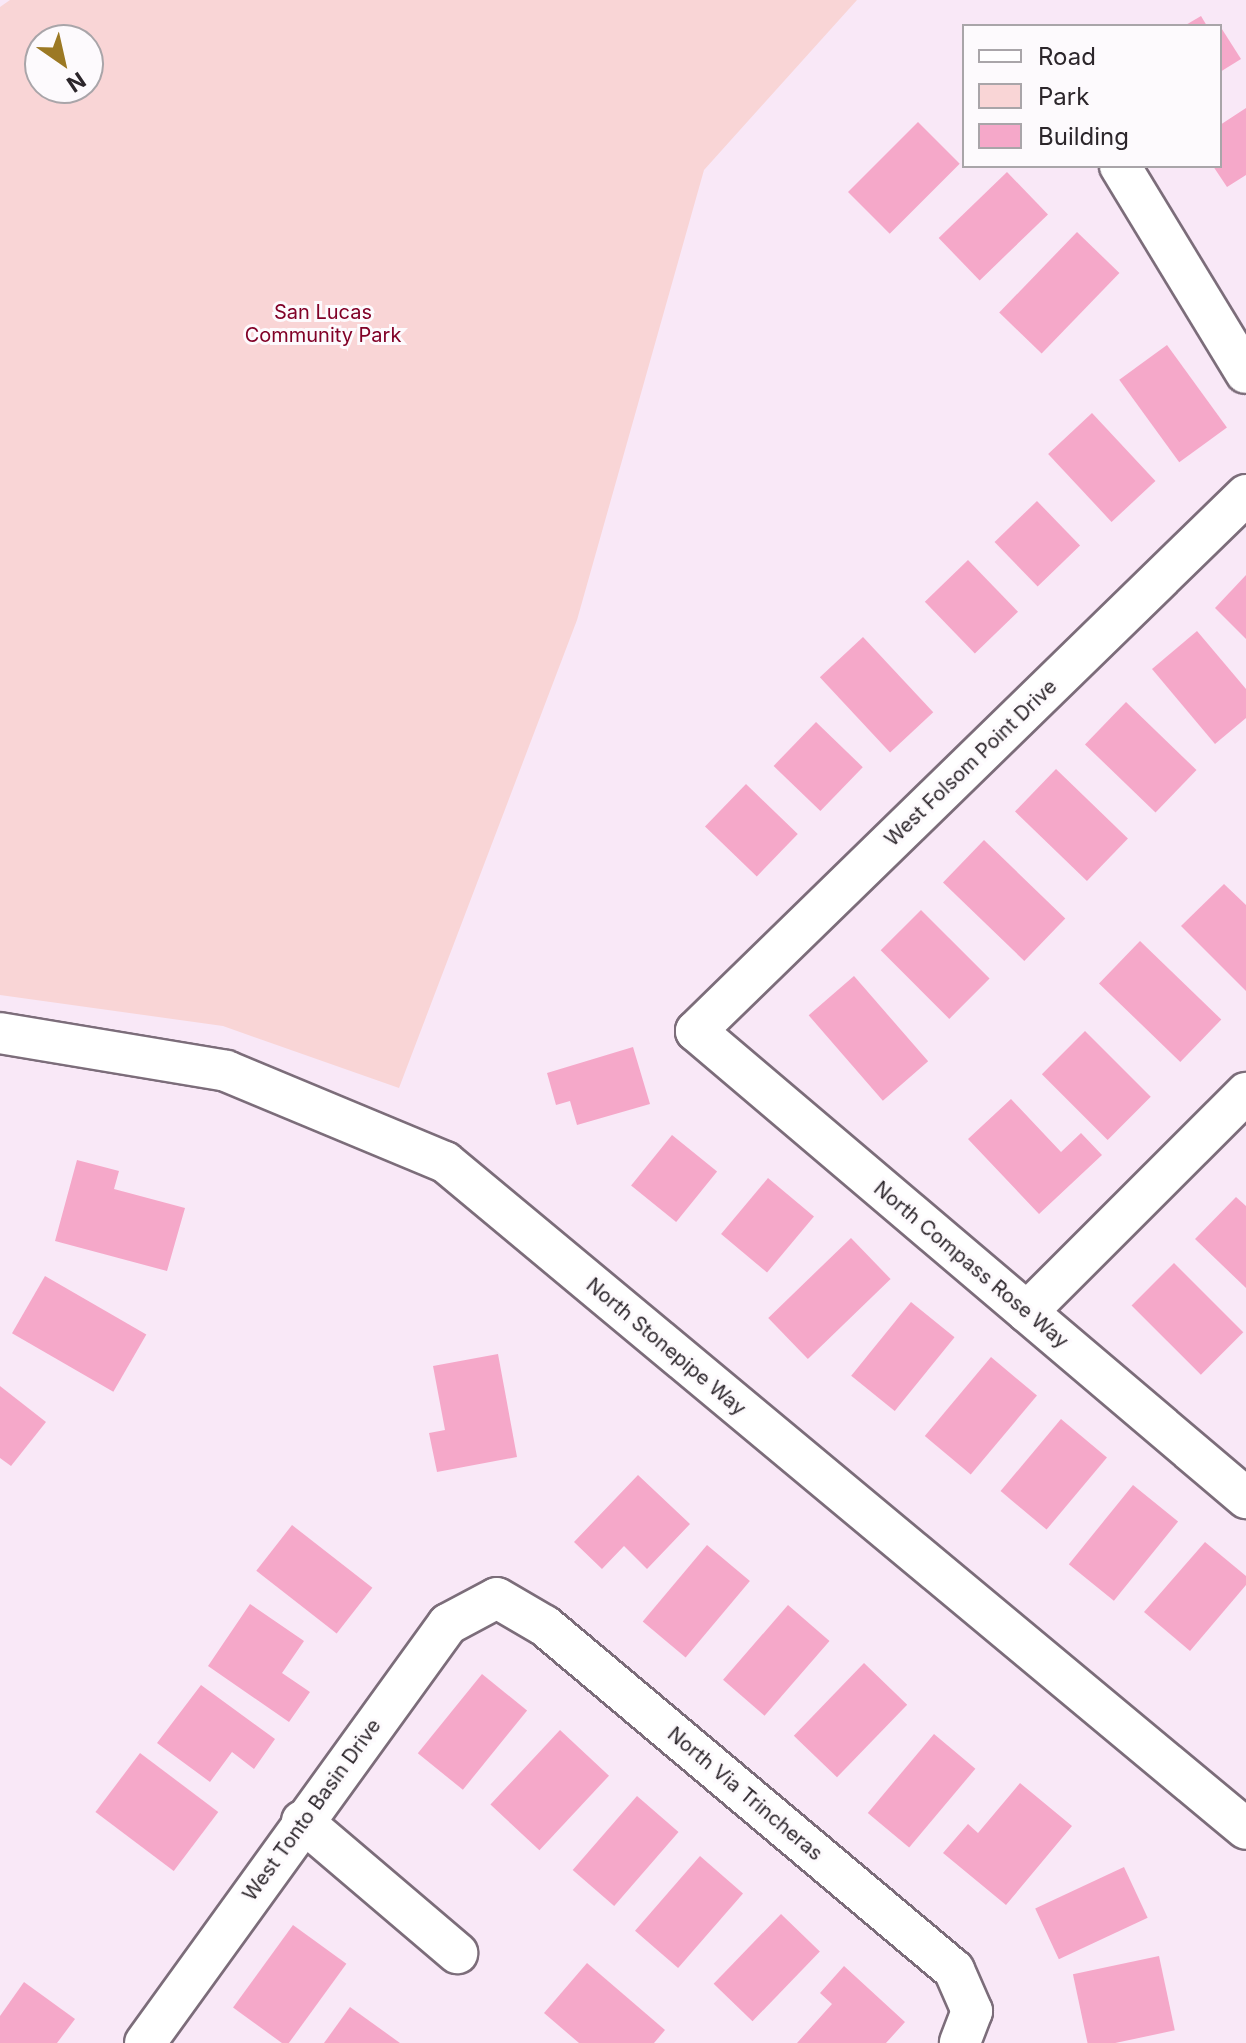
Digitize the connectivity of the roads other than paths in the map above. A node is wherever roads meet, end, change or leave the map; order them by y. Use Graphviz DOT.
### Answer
graph roads {
  1 [pos="1121,168"];
  2 [pos="1246,373"];
  3 [pos="1246,495"];
  4 [pos="696,1031"];
  5 [pos="0,1033"];
  6 [pos="1246,1093"];
  7 [pos="1027,1312"];
  8 [pos="1246,1498"];
  9 [pos="497,1598"];
  10 [pos="302,1821"];
  11 [pos="1246,1829"];
  12 [pos="457,1953"];
  13 [pos="966,2027"];
  14 [pos="145,2043"];
  1 -- 2 [label="street"];
  3 -- 4 [label="street, West Folsom Point Drive"];
  4 -- 7 [label="street, North Compass Rose Way"];
  5 -- 11 [label="street, North Stonepipe Way"];
  6 -- 7 [label="street"];
  7 -- 8 [label="street, North Compass Rose Way"];
  9 -- 10 [label="street, West Tonto Basin Drive"];
  9 -- 13 [label="street, North Via Trincheras"];
  10 -- 12 [label="street"];
  10 -- 14 [label="street, West Tonto Basin Drive"];
}
